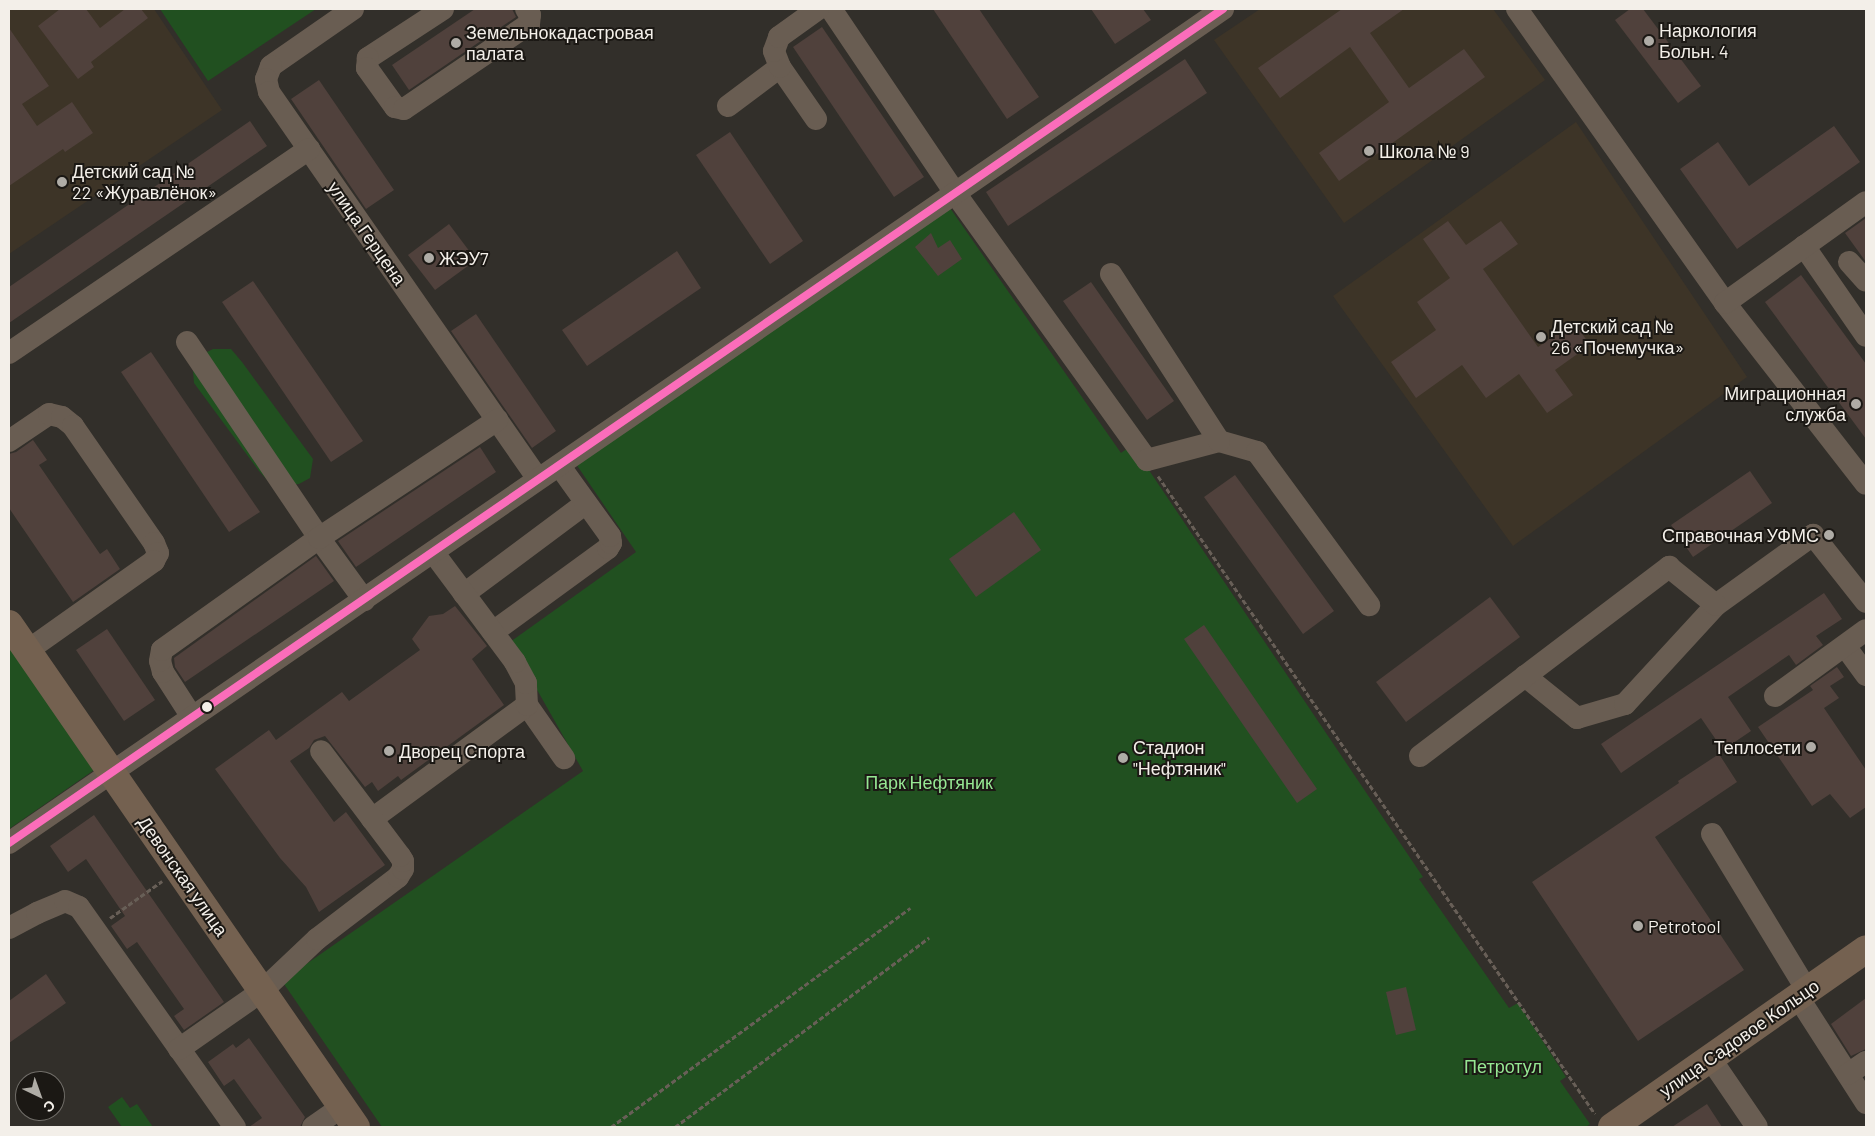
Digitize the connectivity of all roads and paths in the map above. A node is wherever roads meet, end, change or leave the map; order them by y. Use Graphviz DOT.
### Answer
graph roads {
  1 [pos="353,9"];
  2 [pos="443,9"];
  3 [pos="526,9"];
  4 [pos="818,9"];
  5 [pos="831,9"];
  6 [pos="1223,9"];
  7 [pos="1517,9"];
  8 [pos="780,67"];
  9 [pos="728,106"];
  10 [pos="816,119"];
  11 [pos="309,149"];
  12 [pos="954,193"];
  13 [pos="1866,202"];
  14 [pos="1804,246"];
  15 [pos="1849,262"];
  16 [pos="1111,274"];
  17 [pos="1866,282"];
  18 [pos="1725,303"];
  19 [pos="1866,336"];
  20 [pos="187,342"];
  21 [pos="9,353"];
  22 [pos="497,420"];
  23 [pos="9,441"];
  24 [pos="1219,441"];
  25 [pos="1147,460"];
  26 [pos="559,465"];
  27 [pos="538,479"];
  28 [pos="1866,484"];
  29 [pos="586,503"];
  30 [pos="319,538"];
  31 [pos="433,552"];
  32 [pos="464,594"];
  33 [pos="364,600"];
  34 [pos="1866,602"];
  35 [pos="1369,605"];
  36 [pos="1716,605"];
  37 [pos="9,624"];
  38 [pos="1866,630"];
  39 [pos="493,632"];
  40 [pos="1845,646"];
  41 [pos="28,651"];
  42 [pos="1866,675"];
  43 [pos="1525,676"];
  44 [pos="1775,696"];
  45 [pos="527,705"];
  46 [pos="192,717"];
  47 [pos="321,751"];
  48 [pos="1420,756"];
  49 [pos="564,758"];
  50 [pos="112,773"];
  51 [pos="372,819"];
  52 [pos="1712,834"];
  53 [pos="9,843"];
  54 [pos="167,878"];
  55 [pos="910,908"];
  56 [pos="9,928"];
  57 [pos="95,929"];
  58 [pos="929,938"];
  59 [pos="1866,949"];
  60 [pos="262,990"];
  61 [pos="1802,994"];
  62 [pos="179,1049"];
  63 [pos="1710,1058"];
  64 [pos="1866,1062"];
  65 [pos="1848,1074"];
  66 [pos="1866,1103"];
  67 [pos="349,1117"];
  68 [pos="1616,1123"];
  69 [pos="235,1127"];
  70 [pos="313,1127"];
  71 [pos="611,1127"];
  72 [pos="676,1127"];
  73 [pos="1757,1127"];
  1 -- 11 [label="street, улица Герцена"];
  2 -- 3 [label="street"];
  4 -- 8 [label="street"];
  5 -- 12 [label="street"];
  6 -- 12 [label="street"];
  7 -- 18 [label="street"];
  8 -- 9 [label="street"];
  8 -- 10 [label="street"];
  11 -- 21 [label="street"];
  11 -- 22 [label="street, улица Герцена"];
  12 -- 25 [label="street"];
  12 -- 26 [label="street"];
  13 -- 14 [label="street"];
  14 -- 18 [label="street"];
  14 -- 19 [label="street"];
  15 -- 17 [label="street"];
  16 -- 24 [label="street"];
  18 -- 28 [label="street"];
  20 -- 30 [label="street"];
  22 -- 27 [label="street, улица Герцена"];
  22 -- 30 [label="street"];
  23 -- 41 [label="street"];
  24 -- 25 [label="street"];
  24 -- 35 [label="street"];
  25 -- 68 [label="path"];
  26 -- 27 [label="street"];
  26 -- 29 [label="street"];
  27 -- 31 [label="street"];
  29 -- 32 [label="street"];
  29 -- 39 [label="street"];
  30 -- 33 [label="street"];
  30 -- 46 [label="street"];
  31 -- 32 [label="street"];
  31 -- 33 [label="street"];
  32 -- 39 [label="street"];
  33 -- 46 [label="street"];
  34 -- 36 [label="street"];
  36 -- 43 [label="street"];
  36 -- 43 [label="street"];
  37 -- 41 [label="main road, Девонская улица"];
  38 -- 40 [label="street"];
  39 -- 45 [label="street"];
  40 -- 42 [label="street"];
  40 -- 44 [label="street"];
  41 -- 50 [label="main road, Девонская улица"];
  43 -- 48 [label="street"];
  45 -- 49 [label="street"];
  45 -- 51 [label="street"];
  46 -- 50 [label="street"];
  47 -- 51 [label="street"];
  50 -- 53 [label="street"];
  50 -- 60 [label="main road, Девонская улица"];
  51 -- 60 [label="street"];
  52 -- 61 [label="street"];
  54 -- 57 [label="path"];
  55 -- 71 [label="path"];
  56 -- 57 [label="street"];
  57 -- 62 [label="street"];
  58 -- 72 [label="path"];
  59 -- 61 [label="main road, улица Садовое Кольцо"];
  60 -- 62 [label="street"];
  60 -- 67 [label="main road, Девонская улица"];
  61 -- 63 [label="main road, улица Садовое Кольцо"];
  61 -- 65 [label="street"];
  62 -- 69 [label="street"];
  63 -- 68 [label="main road, улица Садовое Кольцо"];
  63 -- 73 [label="street"];
  64 -- 65 [label="street"];
  65 -- 66 [label="street"];
  67 -- 70 [label="street"];
}
